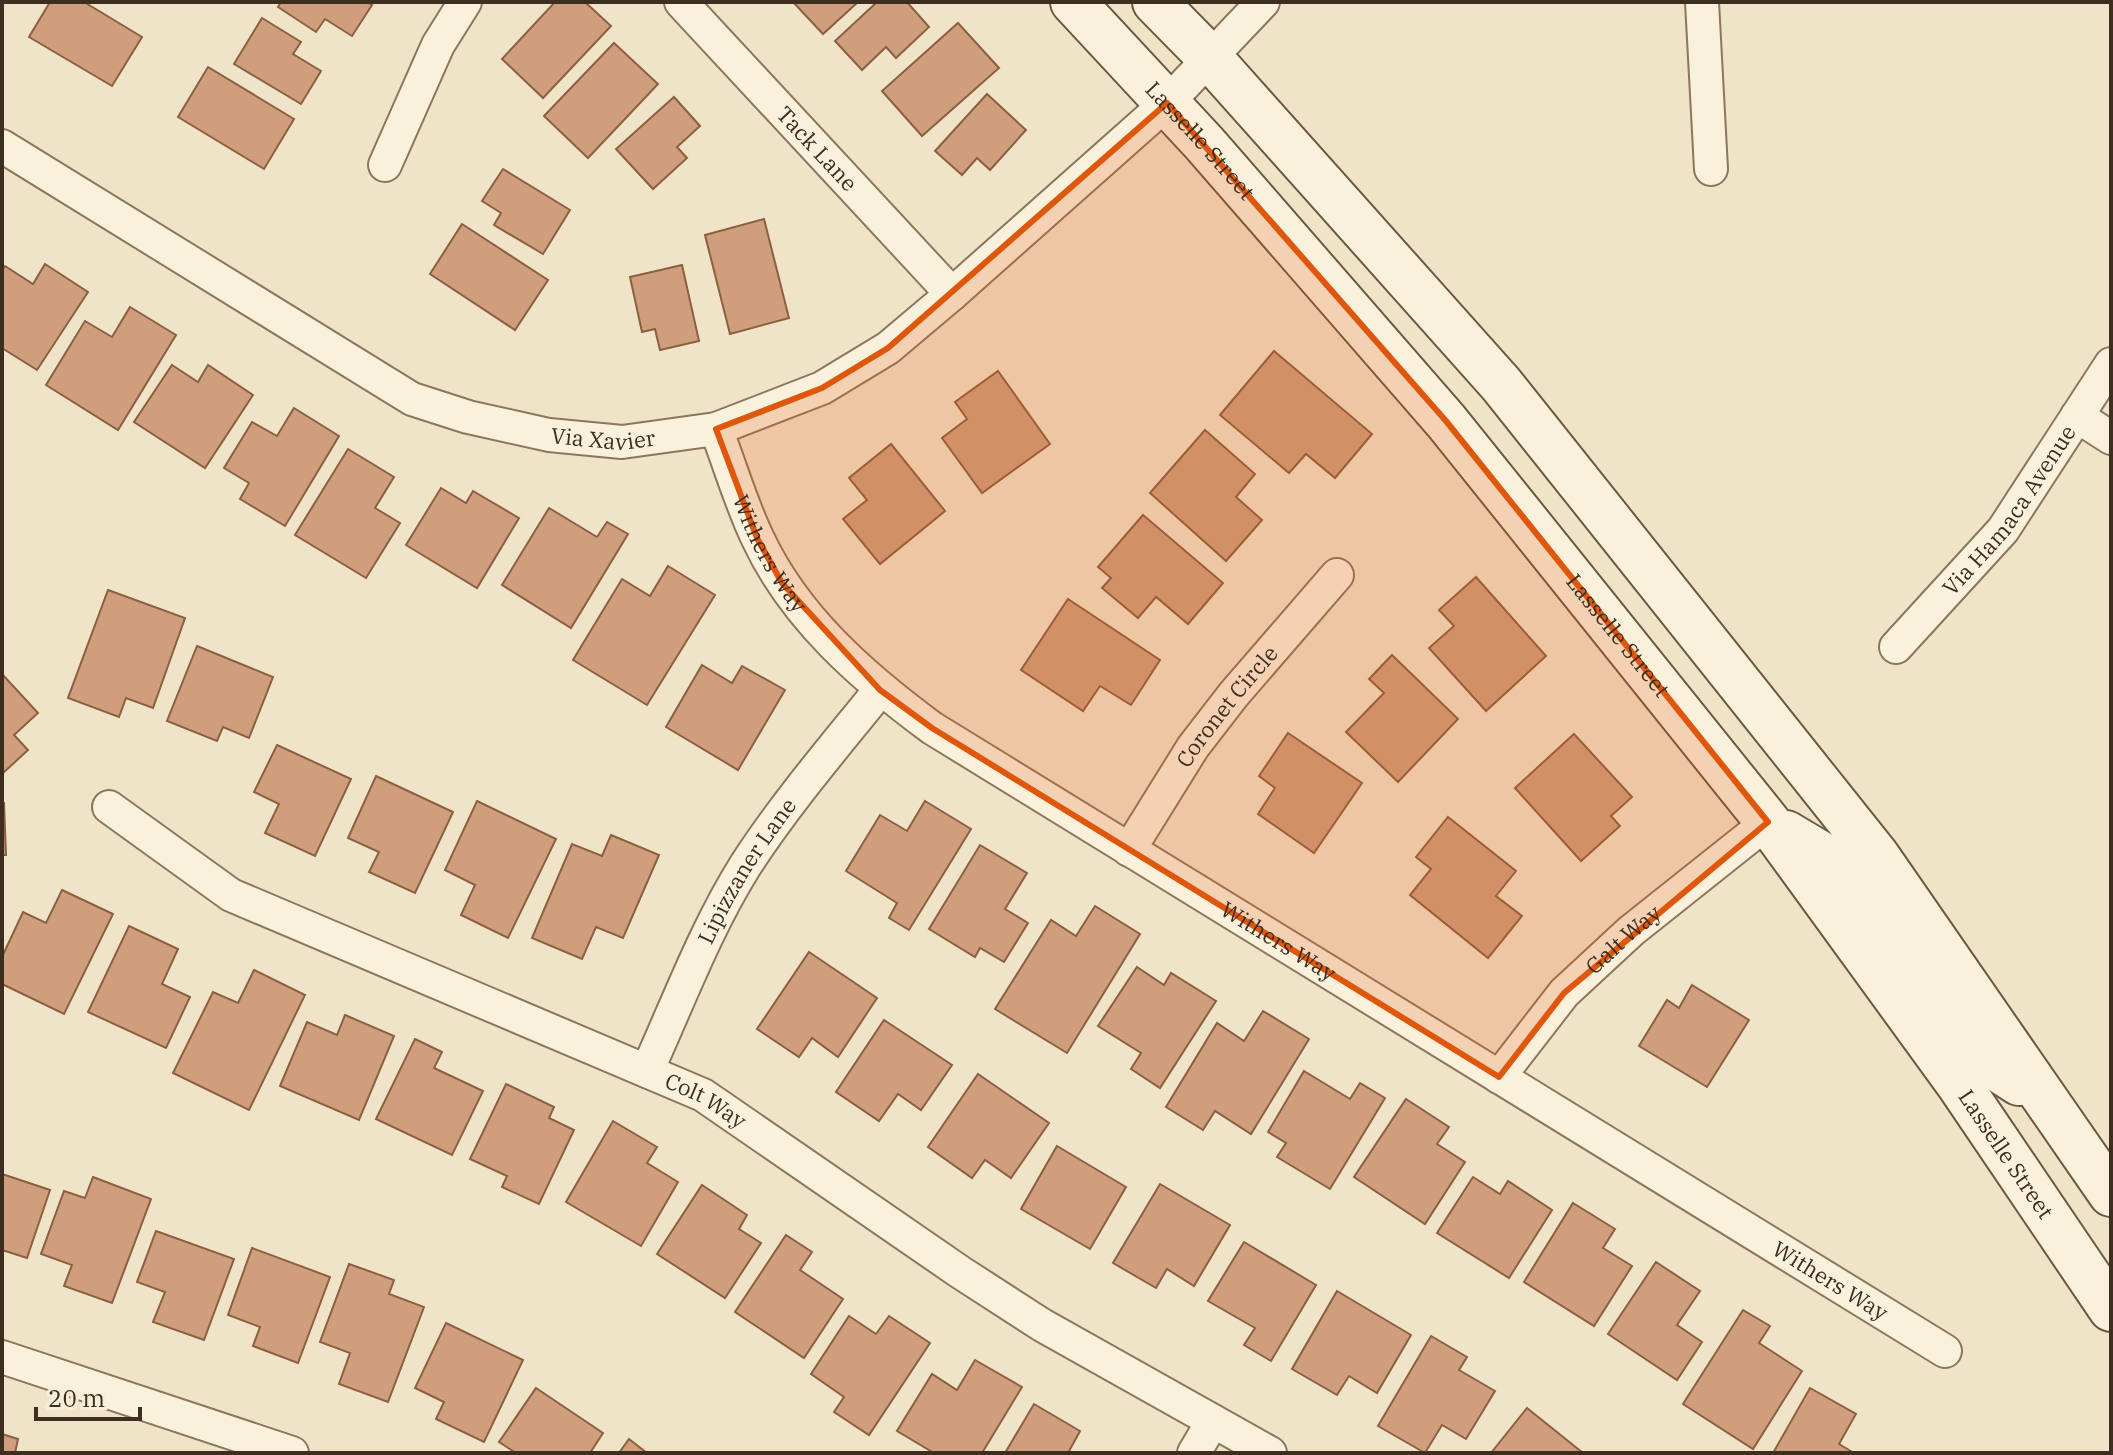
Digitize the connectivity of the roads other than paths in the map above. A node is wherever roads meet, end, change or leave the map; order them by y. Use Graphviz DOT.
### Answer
graph roads {
  1 [pos="465,2"];
  2 [pos="681,2"];
  3 [pos="1073,2"];
  4 [pos="1155,2"];
  5 [pos="1263,2"];
  6 [pos="1702,2"];
  7 [pos="1210,58"];
  8 [pos="1167,103"];
  9 [pos="2,146"];
  10 [pos="385,165"];
  11 [pos="1711,169"];
  12 [pos="952,294"];
  13 [pos="2111,364"];
  14 [pos="2077,416"];
  15 [pos="716,429"];
  16 [pos="2111,438"];
  17 [pos="1337,575"];
  18 [pos="1896,647"];
  19 [pos="880,690"];
  20 [pos="109,807"];
  21 [pos="1768,822"];
  22 [pos="1129,850"];
  23 [pos="647,1071"];
  24 [pos="1499,1077"];
  25 [pos="2044,1100"];
  26 [pos="2111,1194"];
  27 [pos="2111,1309"];
  28 [pos="1945,1351"];
  29 [pos="2,1357"];
  30 [pos="1213,1421"];
  31 [pos="292,1453"];
  32 [pos="1194,1453"];
  33 [pos="1270,1453"];
  1 -- 10 [label="street"];
  2 -- 12 [label="street, Tack Lane"];
  3 -- 8 [label="main road, Lasselle Street"];
  4 -- 7 [label="main road"];
  5 -- 7 [label="street, Via Xavier"];
  6 -- 11 [label="street"];
  7 -- 8 [label="street, Via Xavier"];
  7 -- 25 [label="main road"];
  8 -- 12 [label="street, Via Xavier"];
  8 -- 21 [label="main road, Lasselle Street"];
  9 -- 15 [label="street, Via Xavier"];
  12 -- 15 [label="street, Via Xavier"];
  13 -- 14 [label="street, Via Hamaca Avenue"];
  14 -- 16 [label="street"];
  14 -- 18 [label="street, Via Hamaca Avenue"];
  15 -- 19 [label="street, Withers Way"];
  17 -- 22 [label="street, Coronet Circle"];
  19 -- 22 [label="street, Withers Way"];
  19 -- 23 [label="street, Lipizzaner Lane"];
  20 -- 23 [label="street, Colt Way"];
  21 -- 24 [label="street, Galt Way"];
  21 -- 25 [label="main road"];
  21 -- 27 [label="main road, Lasselle Street"];
  22 -- 24 [label="street, Withers Way"];
  23 -- 30 [label="street, Colt Way"];
  24 -- 28 [label="street, Withers Way"];
  25 -- 26 [label="main road"];
  29 -- 31 [label="street"];
  30 -- 32 [label="street"];
  30 -- 33 [label="street, Colt Way"];
}
